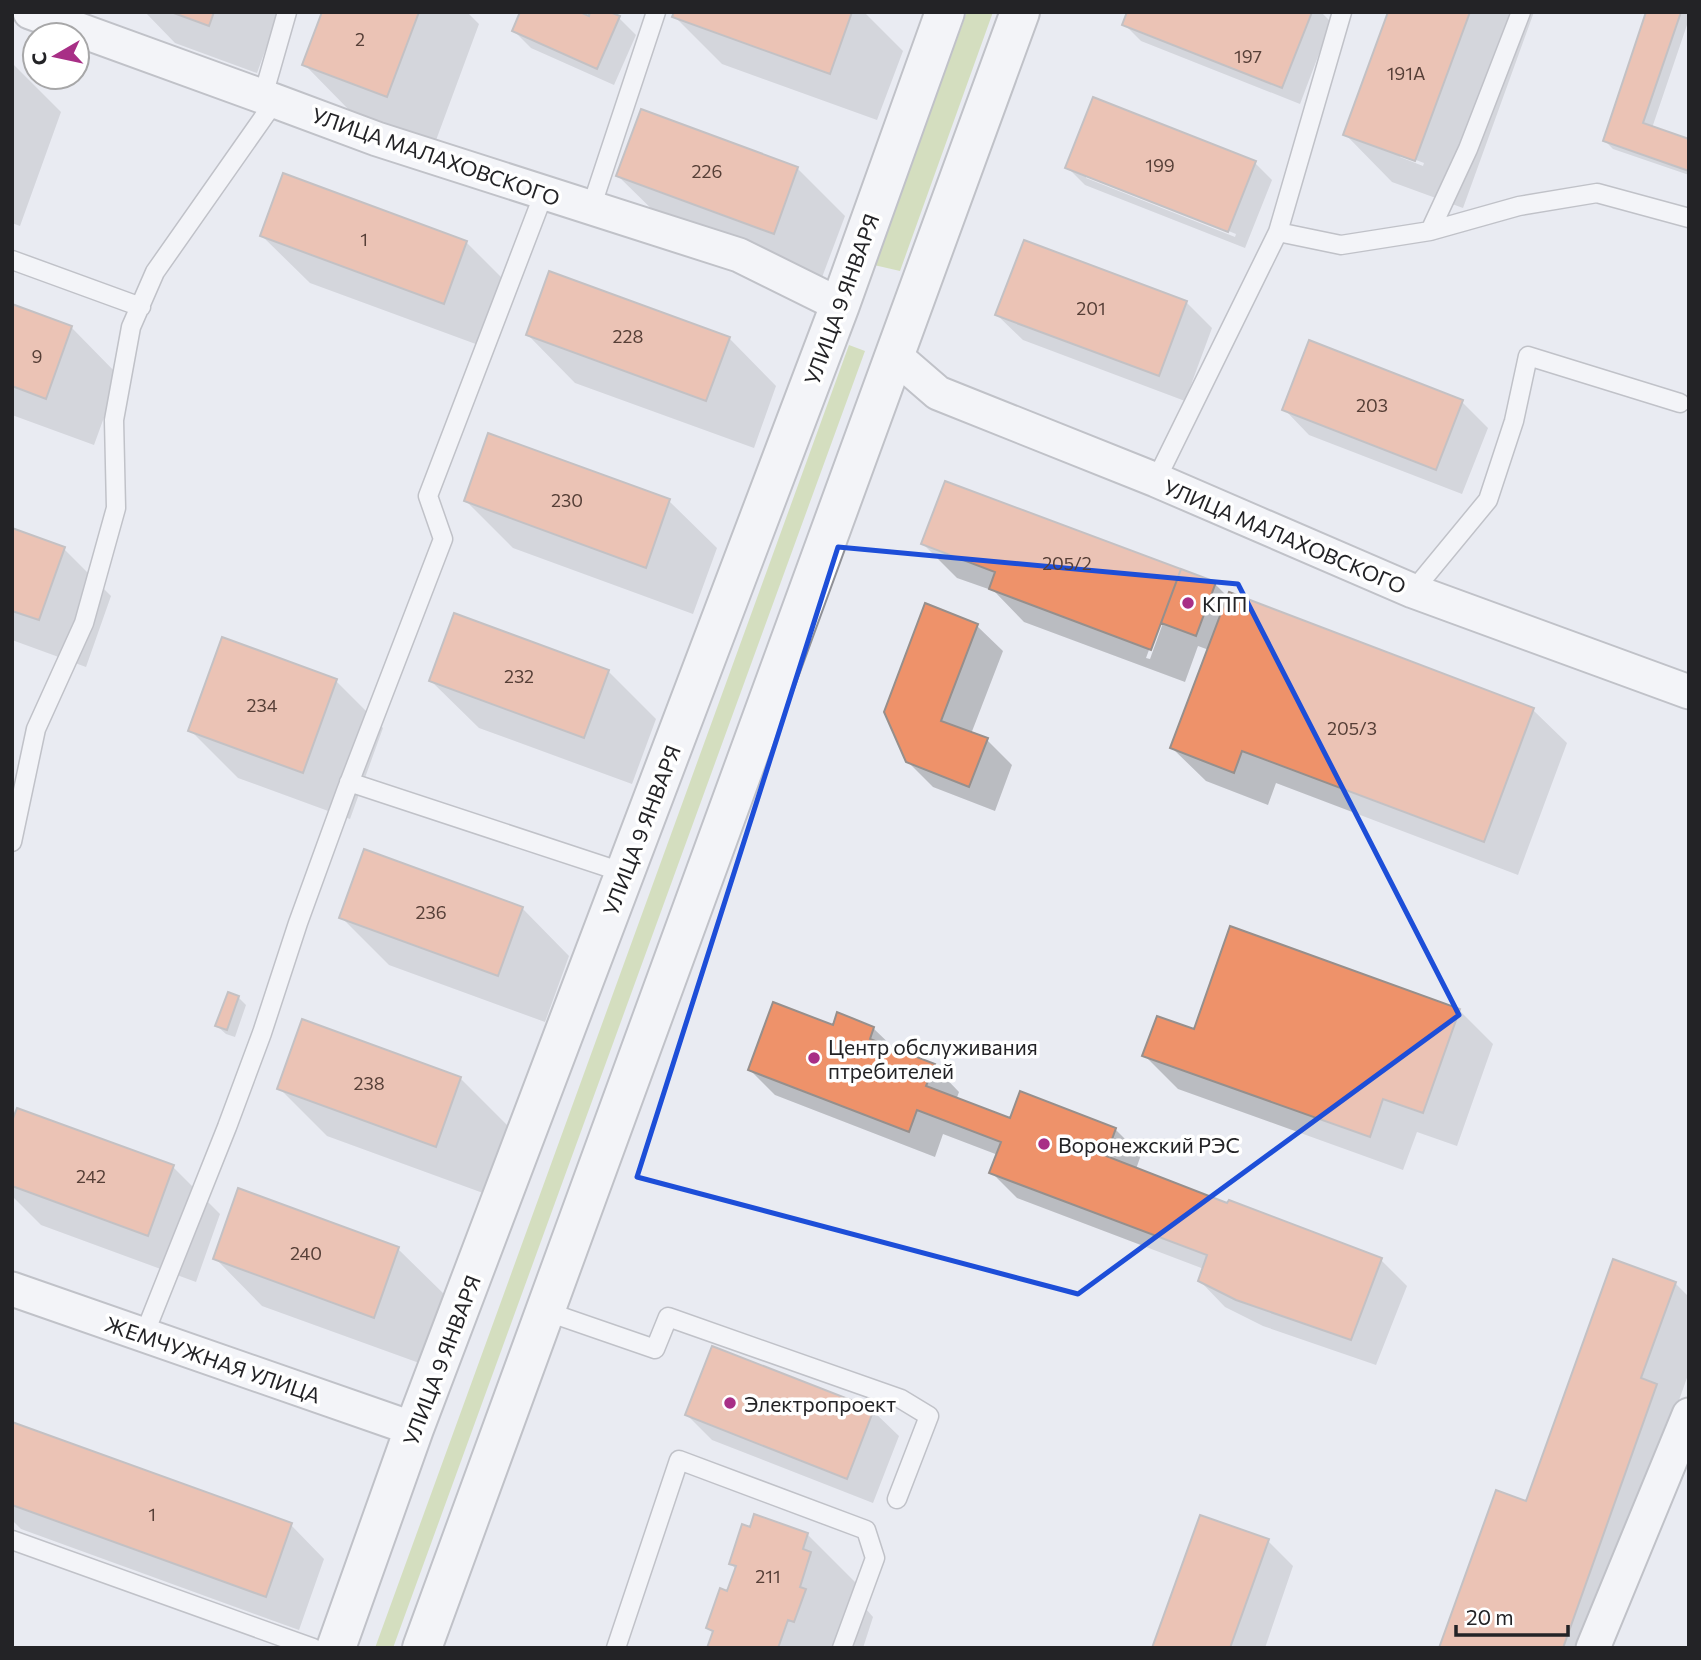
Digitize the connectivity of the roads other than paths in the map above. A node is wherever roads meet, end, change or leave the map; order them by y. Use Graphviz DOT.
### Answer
graph roads {
  1 [pos="30,12"];
  2 [pos="287,12"];
  3 [pos="656,12"];
  4 [pos="945,12"];
  5 [pos="1020,12"];
  6 [pos="1342,12"];
  7 [pos="1521,12"];
  8 [pos="269,99"];
  9 [pos="544,193"];
  10 [pos="591,208"];
  11 [pos="1689,218"];
  12 [pos="1430,231"];
  13 [pos="1278,232"];
  14 [pos="12,260"];
  15 [pos="840,305"];
  16 [pos="141,307"];
  17 [pos="894,355"];
  18 [pos="1680,403"];
  19 [pos="1156,480"];
  20 [pos="1413,591"];
  21 [pos="1687,688"];
  22 [pos="349,782"];
  23 [pos="12,842"];
  24 [pos="625,873"];
  25 [pos="12,1289"];
  26 [pos="545,1311"];
  27 [pos="144,1335"];
  28 [pos="1689,1415"];
  29 [pos="414,1429"];
  30 [pos="898,1499"];
  31 [pos="12,1540"];
  32 [pos="313,1648"];
  33 [pos="337,1648"];
  34 [pos="422,1648"];
  35 [pos="616,1648"];
  36 [pos="842,1648"];
  37 [pos="1593,1648"];
  1 -- 8 [label="street, УЛИЦА МАЛАХОВСКОГО"];
  2 -- 8 [label="lane"];
  3 -- 10 [label="lane"];
  4 -- 15 [label="main road, УЛИЦА 9 ЯНВАРЯ"];
  5 -- 17 [label="main road"];
  6 -- 13 [label="lane"];
  7 -- 12 [label="lane"];
  8 -- 9 [label="street, УЛИЦА МАЛАХОВСКОГО"];
  8 -- 16 [label="lane"];
  9 -- 10 [label="street, УЛИЦА МАЛАХОВСКОГО"];
  9 -- 22 [label="lane"];
  10 -- 15 [label="street, УЛИЦА МАЛАХОВСКОГО"];
  11 -- 12 [label="lane"];
  12 -- 13 [label="lane"];
  13 -- 19 [label="lane"];
  14 -- 16 [label="lane"];
  15 -- 24 [label="main road, УЛИЦА 9 ЯНВАРЯ"];
  16 -- 23 [label="lane"];
  17 -- 19 [label="street, УЛИЦА МАЛАХОВСКОГО"];
  17 -- 26 [label="main road"];
  18 -- 20 [label="lane"];
  19 -- 20 [label="street, УЛИЦА МАЛАХОВСКОГО"];
  20 -- 21 [label="street, УЛИЦА МАЛАХОВСКОГО"];
  22 -- 24 [label="lane"];
  22 -- 27 [label="lane"];
  24 -- 29 [label="main road, УЛИЦА 9 ЯНВАРЯ"];
  25 -- 27 [label="street, ЖЕМЧУЖНАЯ УЛИЦА"];
  26 -- 30 [label="lane"];
  26 -- 34 [label="main road"];
  27 -- 29 [label="street, ЖЕМЧУЖНАЯ УЛИЦА"];
  28 -- 37 [label="street"];
  29 -- 33 [label="main road, УЛИЦА 9 ЯНВАРЯ"];
  31 -- 32 [label="lane"];
  35 -- 36 [label="lane"];
}
